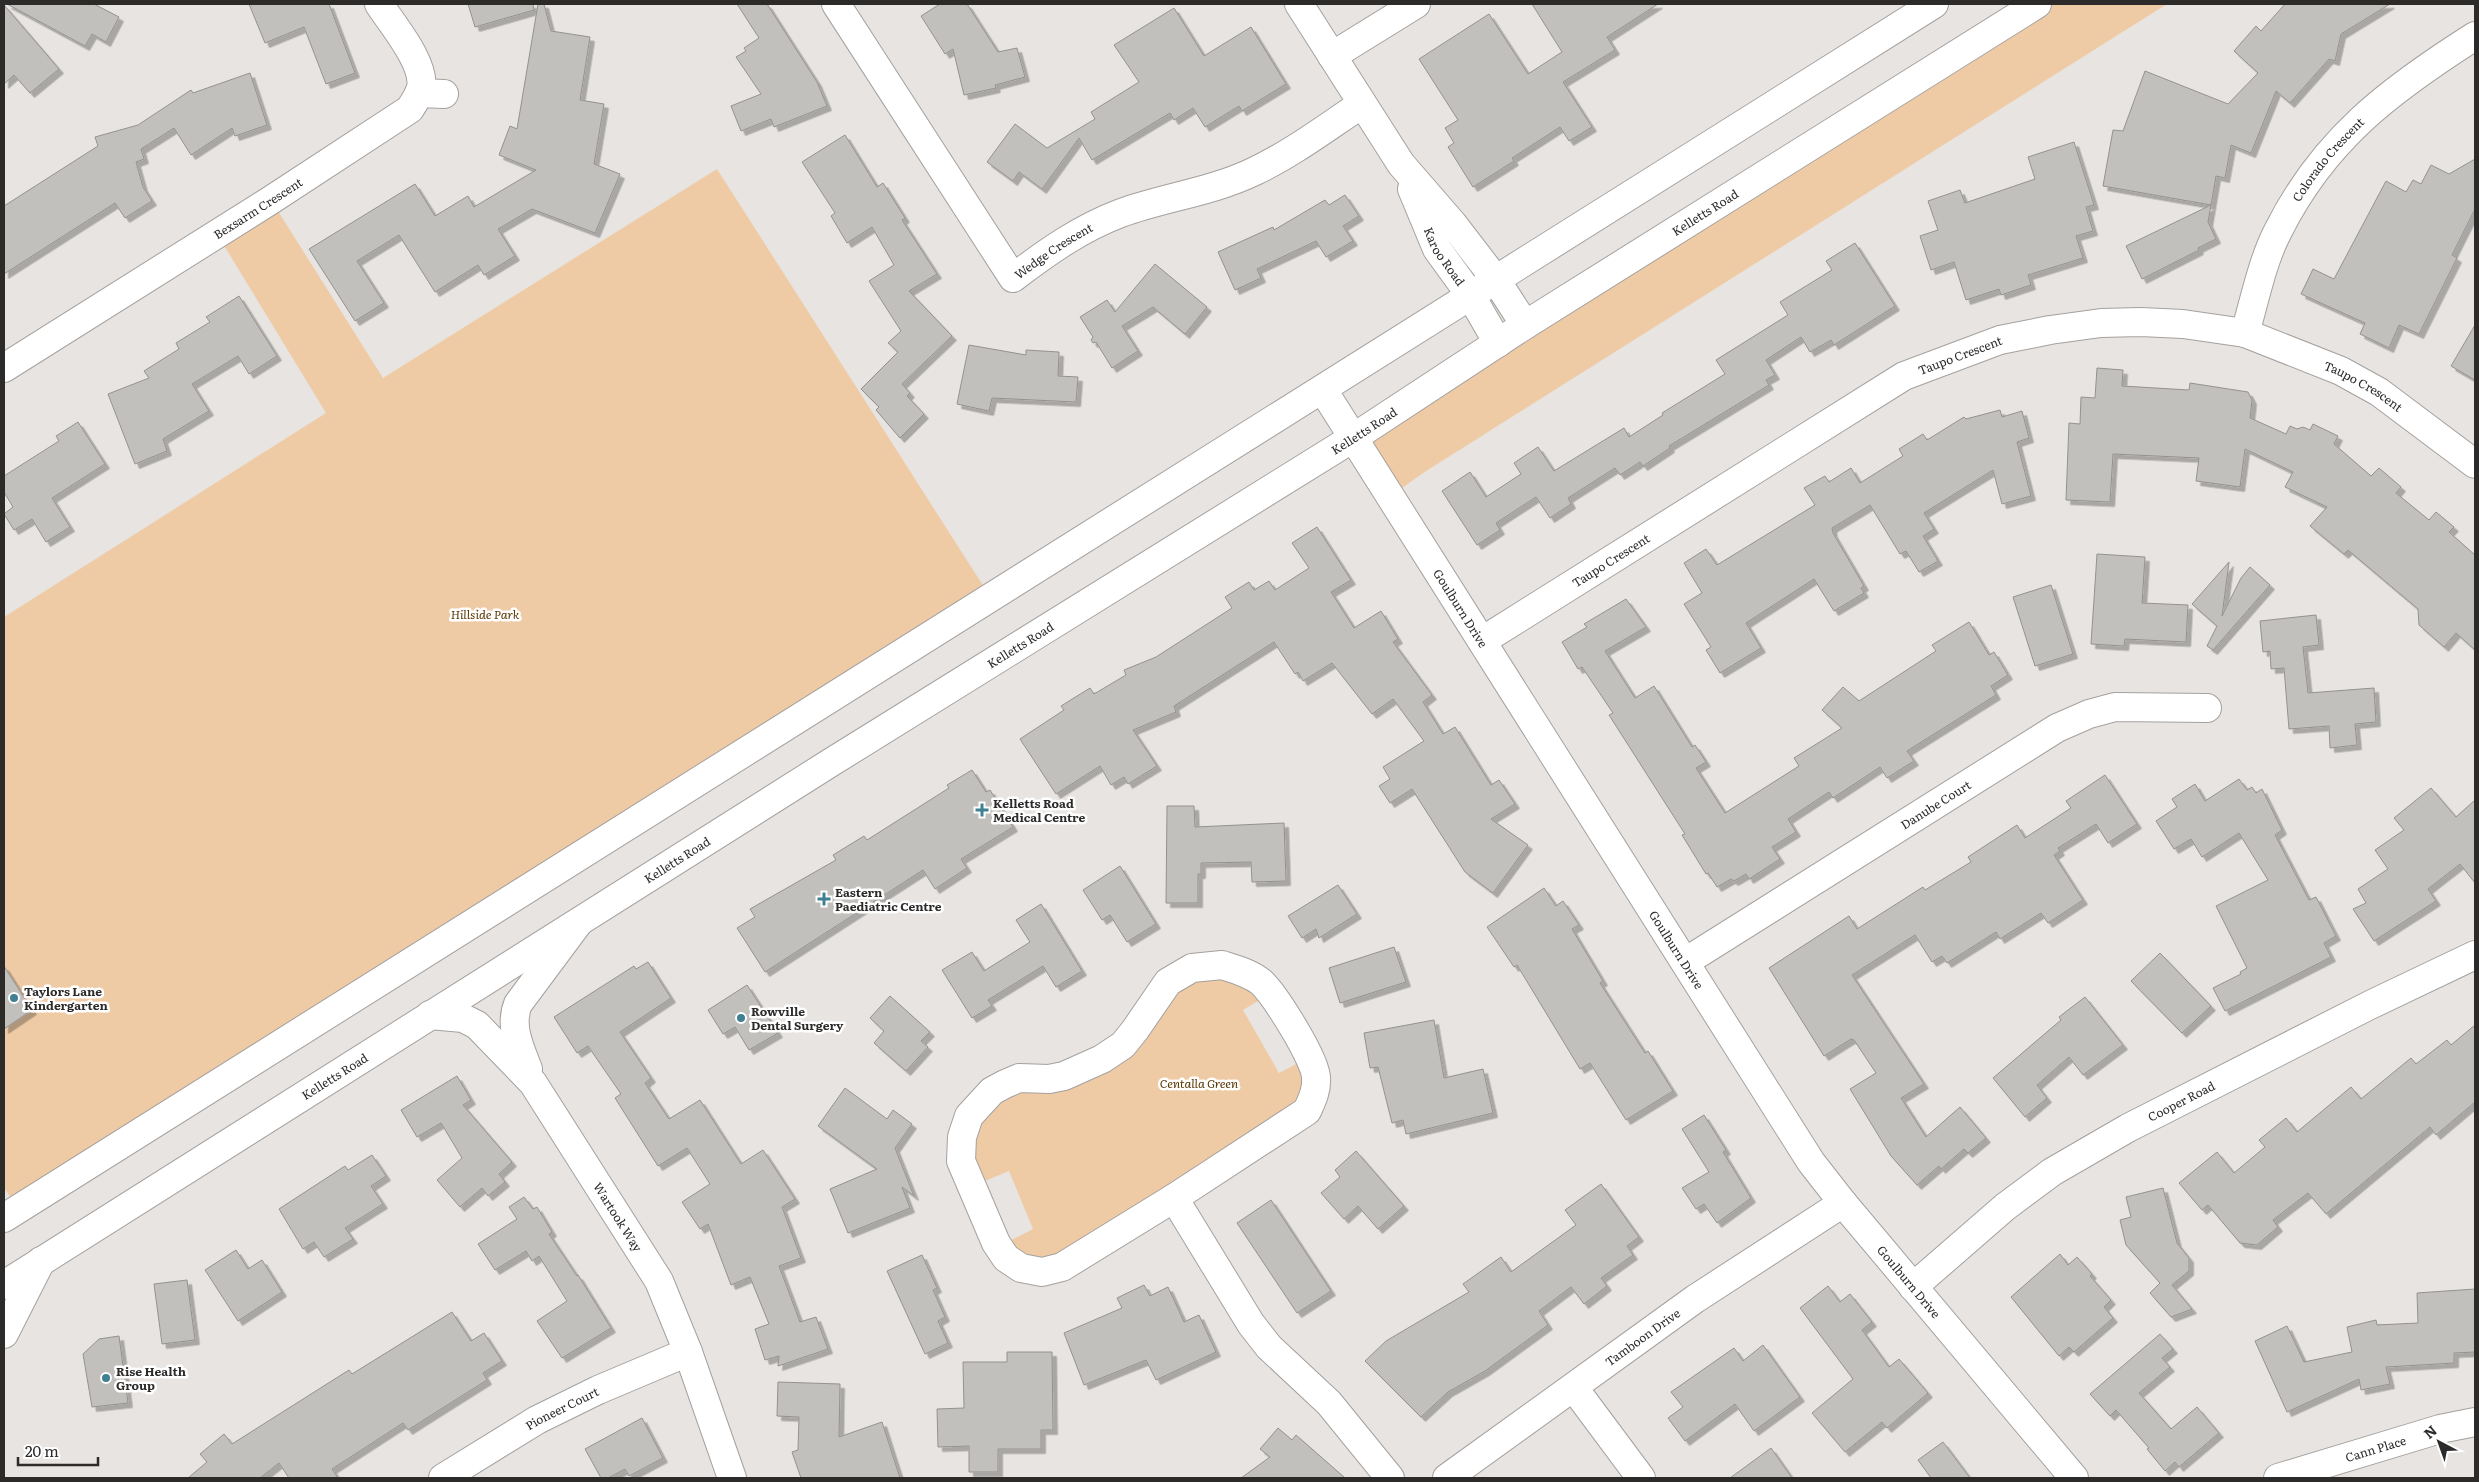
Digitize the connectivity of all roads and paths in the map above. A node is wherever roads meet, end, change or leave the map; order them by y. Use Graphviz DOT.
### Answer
graph roads {
  1 [pos="379,4"];
  2 [pos="836,4"];
  3 [pos="1299,4"];
  4 [pos="1416,4"];
  5 [pos="1934,4"];
  6 [pos="2037,4"];
  7 [pos="2475,36"];
  8 [pos="1332,56"];
  9 [pos="1362,104"];
  10 [pos="1401,164"];
  11 [pos="1496,280"];
  12 [pos="1471,296"];
  13 [pos="1525,325"];
  14 [pos="2245,333"];
  15 [pos="1498,343"];
  16 [pos="4,368"];
  17 [pos="1323,390"];
  18 [pos="1353,438"];
  19 [pos="2475,464"];
  20 [pos="1482,641"];
  21 [pos="2207,708"];
  22 [pos="579,922"];
  23 [pos="2475,955"];
  24 [pos="1685,962"];
  25 [pos="430,1015"];
  26 [pos="533,1082"];
  27 [pos="1174,1198"];
  28 [pos="1843,1203"];
  29 [pos="4,1218"];
  30 [pos="41,1261"];
  31 [pos="4,1285"];
  32 [pos="1913,1287"];
  33 [pos="4,1334"];
  34 [pos="688,1352"];
  35 [pos="1574,1388"];
  36 [pos="2475,1422"];
  37 [pos="443,1478"];
  38 [pos="732,1478"];
  39 [pos="1390,1478"];
  40 [pos="1447,1478"];
  41 [pos="1641,1478"];
  42 [pos="2074,1478"];
  43 [pos="2278,1478"];
  1 -- 16 [label="street, Bexsarm Crescent"];
  2 -- 9 [label="street, Wedge Crescent"];
  3 -- 8 [label="street, Karoo Road"];
  4 -- 8 [label="street"];
  5 -- 11 [label="street"];
  6 -- 13 [label="street, Kelletts Road"];
  7 -- 14 [label="street, Colorado Crescent"];
  8 -- 9 [label="street, Karoo Road"];
  9 -- 10 [label="street, Karoo Road"];
  10 -- 11 [label="street, Karoo Road"];
  10 -- 12 [label="street, Karoo Road"];
  11 -- 12 [label="street"];
  11 -- 13 [label="street, Karoo Road"];
  12 -- 15 [label="street, Karoo Road"];
  12 -- 17 [label="street"];
  13 -- 15 [label="street, Kelletts Road"];
  14 -- 19 [label="street, Taupo Crescent"];
  14 -- 20 [label="street, Taupo Crescent"];
  15 -- 18 [label="street, Kelletts Road"];
  17 -- 18 [label="street, Goulburn Drive"];
  17 -- 29 [label="street"];
  18 -- 20 [label="street, Goulburn Drive"];
  18 -- 22 [label="street, Kelletts Road"];
  20 -- 24 [label="street, Goulburn Drive"];
  21 -- 24 [label="street, Danube Court"];
  22 -- 25 [label="street, Kelletts Road"];
  22 -- 26 [label="street"];
  23 -- 32 [label="street, Cooper Road"];
  24 -- 28 [label="street, Goulburn Drive"];
  25 -- 26 [label="street, Wartook Way"];
  25 -- 30 [label="street, Kelletts Road"];
  26 -- 34 [label="street, Wartook Way"];
  27 -- 27 [label="street"];
  27 -- 39 [label="street"];
  28 -- 32 [label="street, Goulburn Drive"];
  28 -- 35 [label="street, Tamboon Drive"];
  30 -- 31 [label="street, Kelletts Road"];
  30 -- 33 [label="street"];
  32 -- 42 [label="street, Goulburn Drive"];
  34 -- 37 [label="street, Pioneer Court"];
  34 -- 38 [label="street, Wartook Way"];
  35 -- 40 [label="street, Tamboon Drive"];
  35 -- 41 [label="street"];
  36 -- 43 [label="street, Cann Place"];
}
